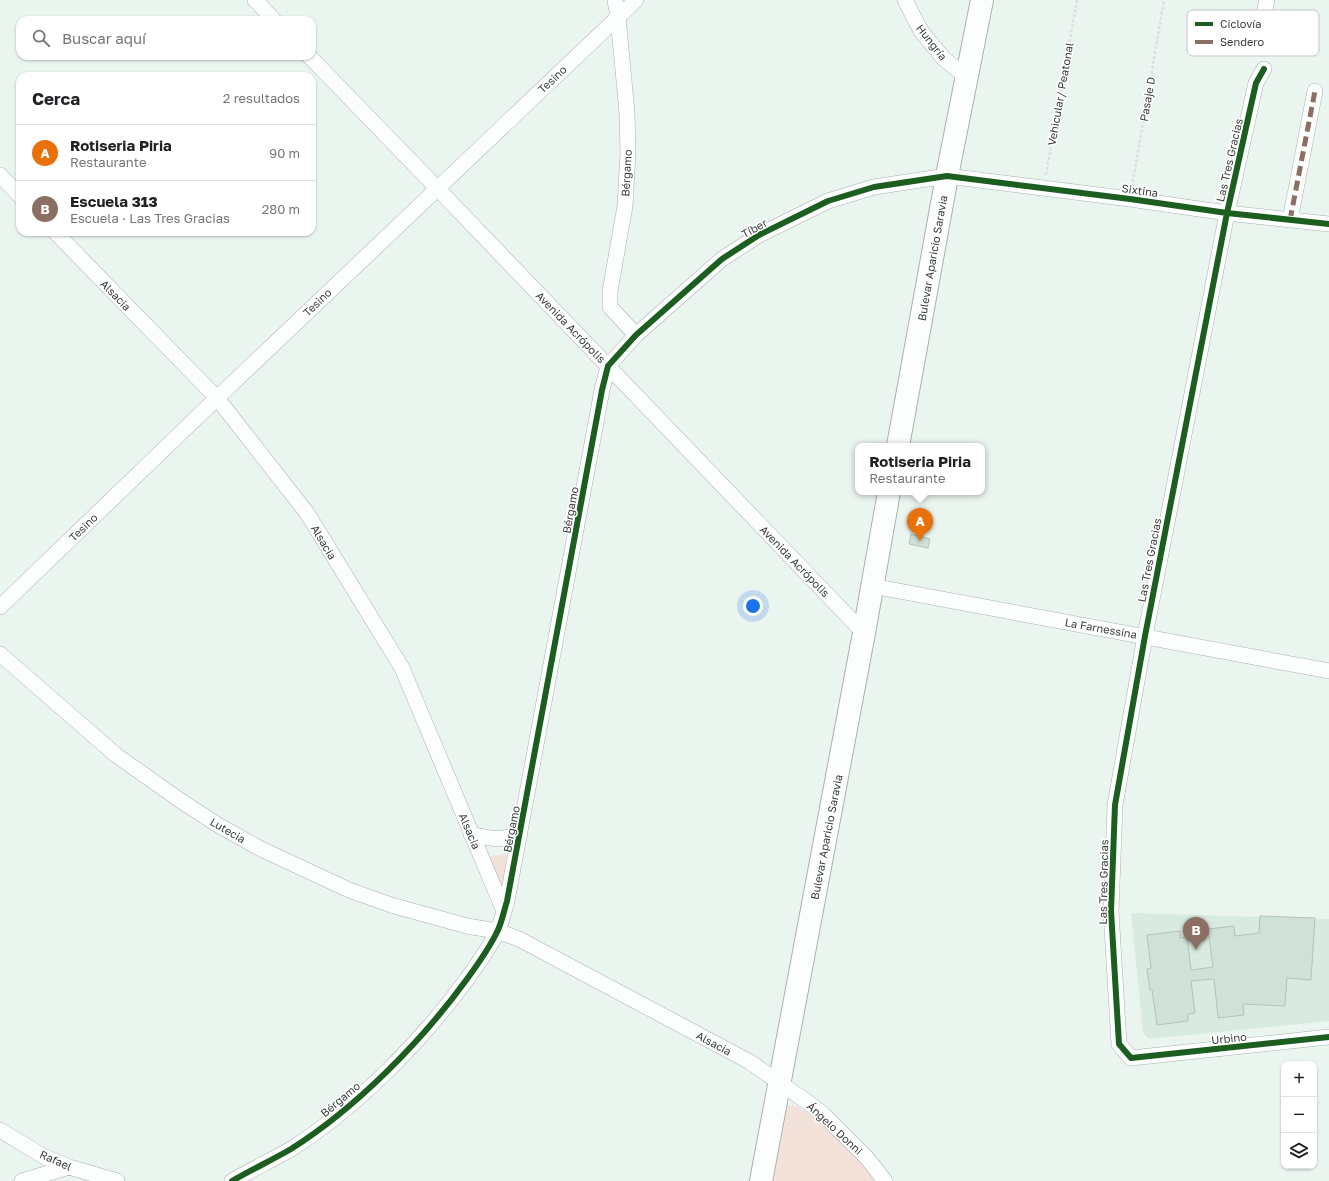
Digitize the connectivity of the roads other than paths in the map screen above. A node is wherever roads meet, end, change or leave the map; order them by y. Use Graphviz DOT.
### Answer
graph roads {
  1 [pos="254,0"];
  2 [pos="615,0"];
  3 [pos="636,0"];
  4 [pos="905,0"];
  5 [pos="982,0"];
  6 [pos="1267,0"];
  7 [pos="1265,10"];
  8 [pos="270,16"];
  9 [pos="618,17"];
  10 [pos="313,60"];
  11 [pos="1264,69"];
  12 [pos="967,77"];
  13 [pos="1315,91"];
  14 [pos="0,175"];
  15 [pos="948,176"];
  16 [pos="438,188"];
  17 [pos="16,192"];
  18 [pos="1227,213"];
  19 [pos="1290,220"];
  20 [pos="1329,224"];
  21 [pos="59,236"];
  22 [pos="636,335"];
  23 [pos="608,366"];
  24 [pos="217,398"];
  25 [pos="899,443"];
  26 [pos="888,495"];
  27 [pos="872,586"];
  28 [pos="0,607"];
  29 [pos="864,633"];
  30 [pos="1145,636"];
  31 [pos="0,654"];
  32 [pos="1329,671"];
  33 [pos="472,834"];
  34 [pos="520,834"];
  35 [pos="504,911"];
  36 [pos="497,931"];
  37 [pos="1329,1037"];
  38 [pos="1131,1058"];
  39 [pos="779,1082"];
  40 [pos="0,1130"];
  41 [pos="68,1167"];
  42 [pos="22,1181"];
  43 [pos="116,1181"];
  44 [pos="232,1181"];
  45 [pos="761,1181"];
  46 [pos="885,1181"];
  1 -- 8 [label="street"];
  2 -- 9 [label="street, Bérgamo"];
  3 -- 9 [label="street, Tesino"];
  4 -- 12 [label="street, Hungría"];
  5 -- 12 [label="street, Bulevar Aparicio Saravia"];
  6 -- 7 [label="street"];
  9 -- 16 [label="street, Tesino"];
  9 -- 22 [label="street, Bérgamo"];
  10 -- 16 [label="street, Avenida Acrópolis"];
  11 -- 18 [label="street, Las Tres Gracias"];
  12 -- 15 [label="street, Bulevar Aparicio Saravia"];
  13 -- 19 [label="street"];
  14 -- 17 [label="street"];
  15 -- 18 [label="street, Sixtina"];
  15 -- 22 [label="street, Tíber"];
  15 -- 25 [label="street, Bulevar Aparicio Saravia"];
  16 -- 23 [label="street, Avenida Acrópolis"];
  16 -- 24 [label="street, Tesino"];
  18 -- 19 [label="street, Sixtina"];
  18 -- 30 [label="street, Las Tres Gracias"];
  19 -- 20 [label="street, Sixtina"];
  21 -- 24 [label="street, Alsacia"];
  22 -- 23 [label="street, Tíber"];
  23 -- 29 [label="street, Avenida Acrópolis"];
  23 -- 34 [label="street, Bérgamo"];
  24 -- 28 [label="street, Tesino"];
  24 -- 33 [label="street, Alsacia"];
  26 -- 27 [label="street, Bulevar Aparicio Saravia"];
  27 -- 29 [label="street, Bulevar Aparicio Saravia"];
  27 -- 30 [label="street, La Farnessina"];
  29 -- 39 [label="street, Bulevar Aparicio Saravia"];
  30 -- 32 [label="street, La Farnessina"];
  30 -- 38 [label="street, Las Tres Gracias"];
  31 -- 36 [label="street, Lutecia"];
  33 -- 34 [label="street"];
  33 -- 35 [label="street, Alsacia"];
  34 -- 35 [label="street, Bérgamo"];
  35 -- 36 [label="street, Bérgamo"];
  36 -- 39 [label="street, Alsacia"];
  36 -- 44 [label="street, Bérgamo"];
  37 -- 38 [label="street, Urbino"];
  39 -- 45 [label="street, Bulevar Aparicio Saravia"];
  39 -- 46 [label="street, Ángelo Donni"];
  40 -- 41 [label="street, Rafael"];
  41 -- 42 [label="street"];
  41 -- 43 [label="street, Rafael"];
}
